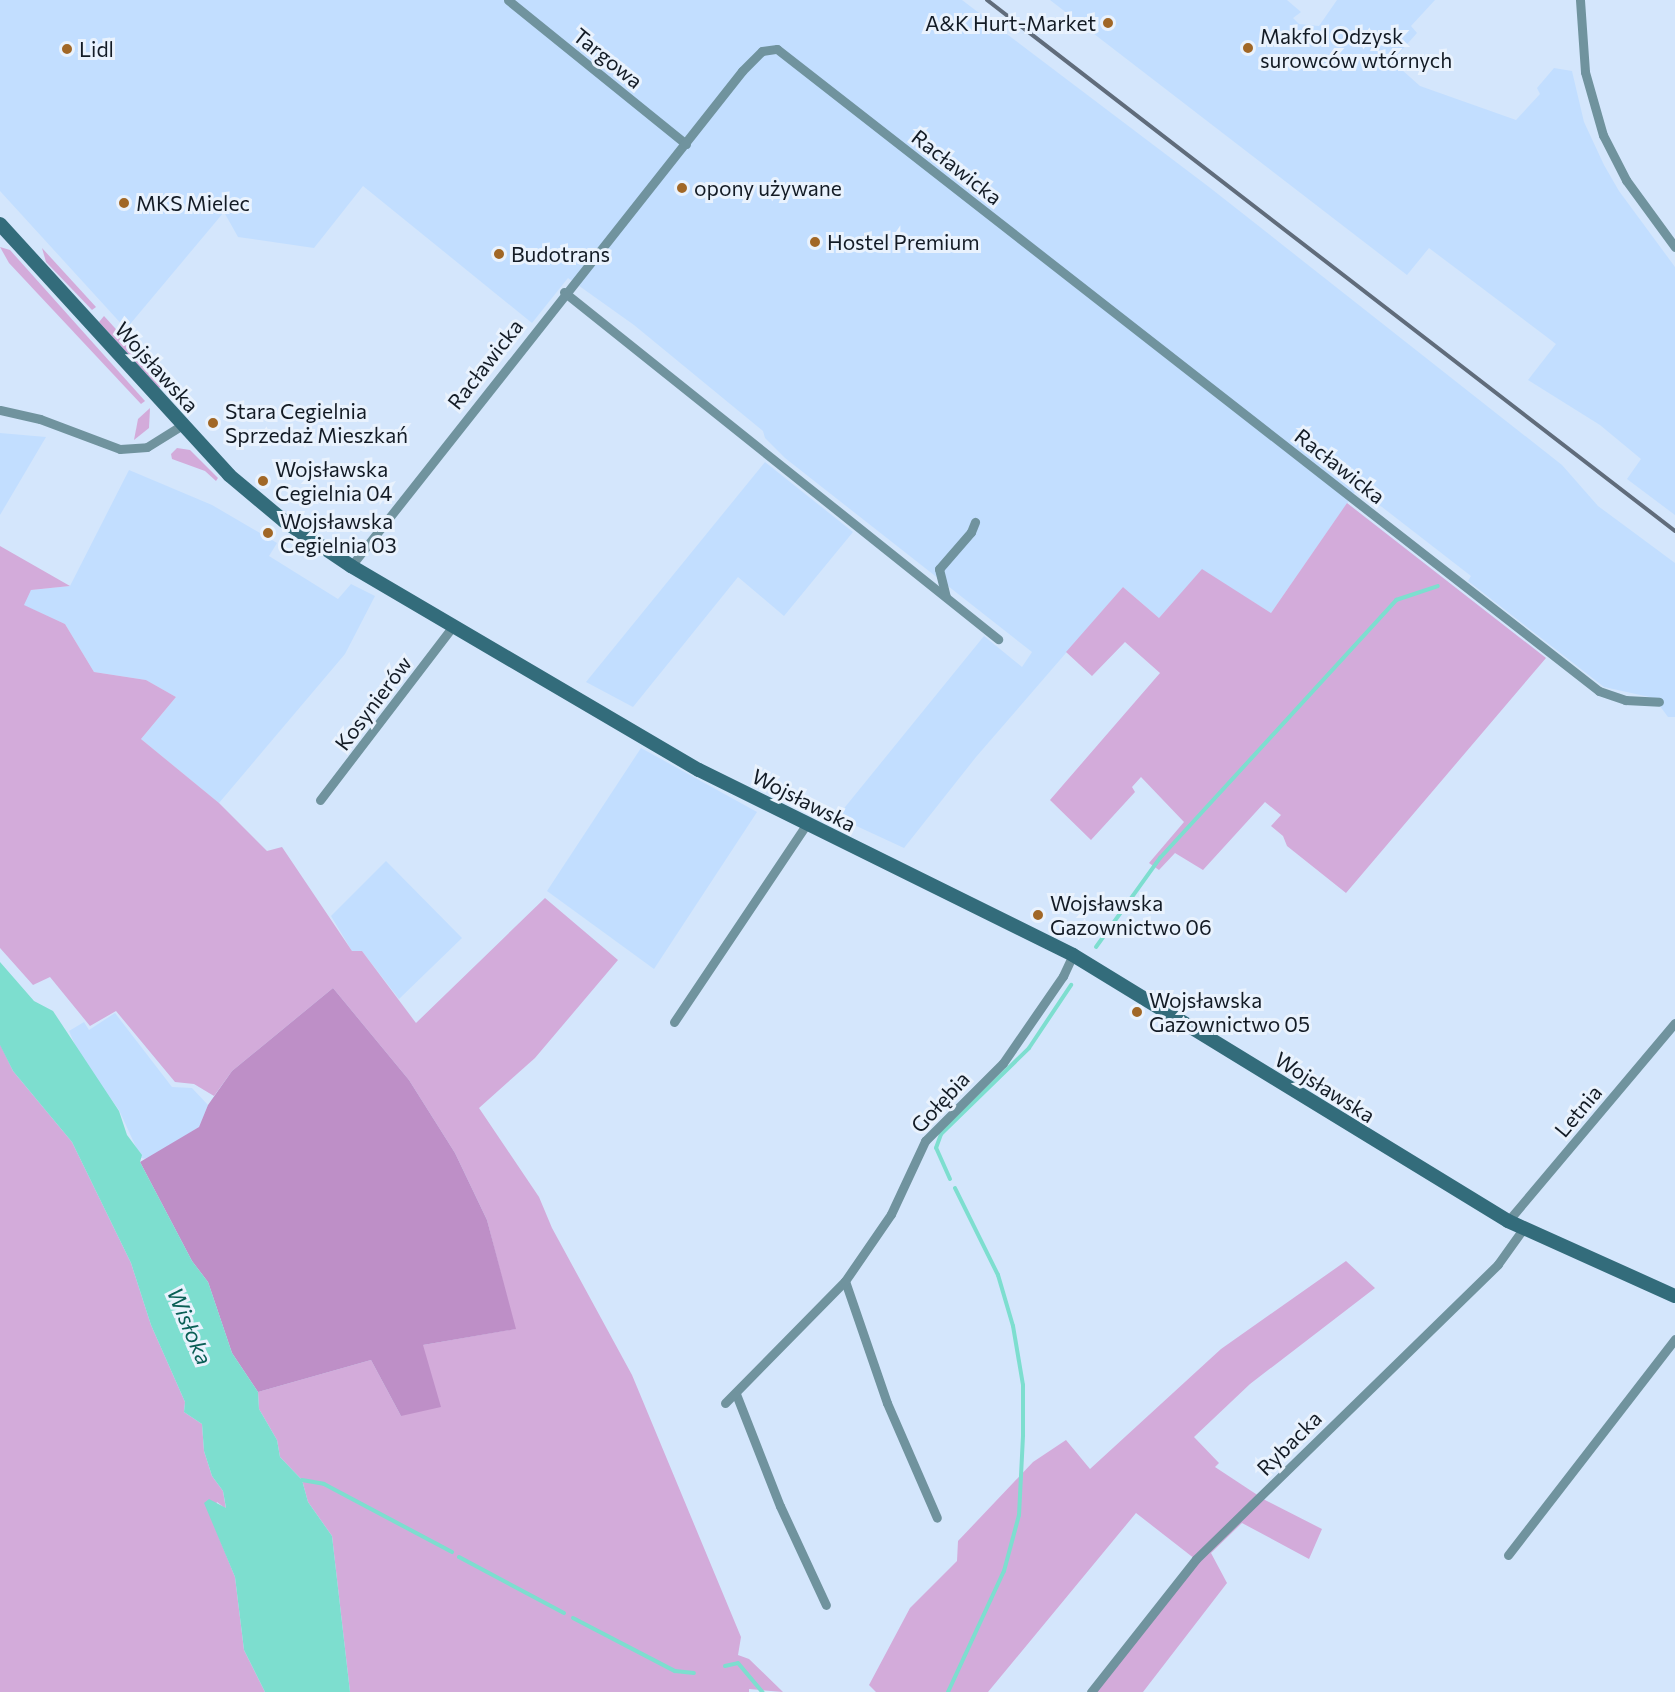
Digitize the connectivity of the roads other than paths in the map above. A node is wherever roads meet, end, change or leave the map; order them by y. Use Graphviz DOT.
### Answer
graph roads {
  1 [pos="508,0"];
  2 [pos="1580,0"];
  3 [pos="686,144"];
  4 [pos="0,224"];
  5 [pos="1675,247"];
  6 [pos="564,292"];
  7 [pos="0,410"];
  8 [pos="180,426"];
  9 [pos="975,522"];
  10 [pos="351,566"];
  11 [pos="946,597"];
  12 [pos="453,626"];
  13 [pos="998,639"];
  14 [pos="1659,702"];
  15 [pos="320,800"];
  16 [pos="805,826"];
  17 [pos="1073,955"];
  18 [pos="674,1022"];
  19 [pos="1675,1023"];
  20 [pos="1508,1221"];
  21 [pos="1523,1229"];
  22 [pos="845,1281"];
  23 [pos="1675,1296"];
  24 [pos="1675,1339"];
  25 [pos="736,1394"];
  26 [pos="724,1403"];
  27 [pos="937,1518"];
  28 [pos="1508,1555"];
  29 [pos="826,1605"];
  30 [pos="1091,1692"];
  1 -- 3 [label="street, Targowa"];
  2 -- 5 [label="street"];
  3 -- 6 [label="street, Racławicka"];
  3 -- 14 [label="street, Racławicka"];
  4 -- 8 [label="street, Wojsławska"];
  6 -- 10 [label="street, Racławicka"];
  6 -- 11 [label="street"];
  7 -- 8 [label="street"];
  8 -- 10 [label="street, Wojsławska"];
  9 -- 11 [label="street"];
  10 -- 12 [label="street, Wojsławska"];
  11 -- 13 [label="street"];
  12 -- 15 [label="street, Kosynierów"];
  12 -- 16 [label="street, Wojsławska"];
  16 -- 17 [label="street, Wojsławska"];
  16 -- 18 [label="street"];
  17 -- 20 [label="street, Wojsławska"];
  17 -- 22 [label="street, Gołębia"];
  19 -- 20 [label="street, Letnia"];
  20 -- 21 [label="street, Wojsławska"];
  21 -- 23 [label="street, Wojsławska"];
  21 -- 30 [label="street, Rybacka"];
  22 -- 25 [label="street, Gołębia"];
  22 -- 27 [label="street"];
  24 -- 28 [label="street"];
  25 -- 26 [label="street, Gołębia"];
  25 -- 29 [label="street"];
}
